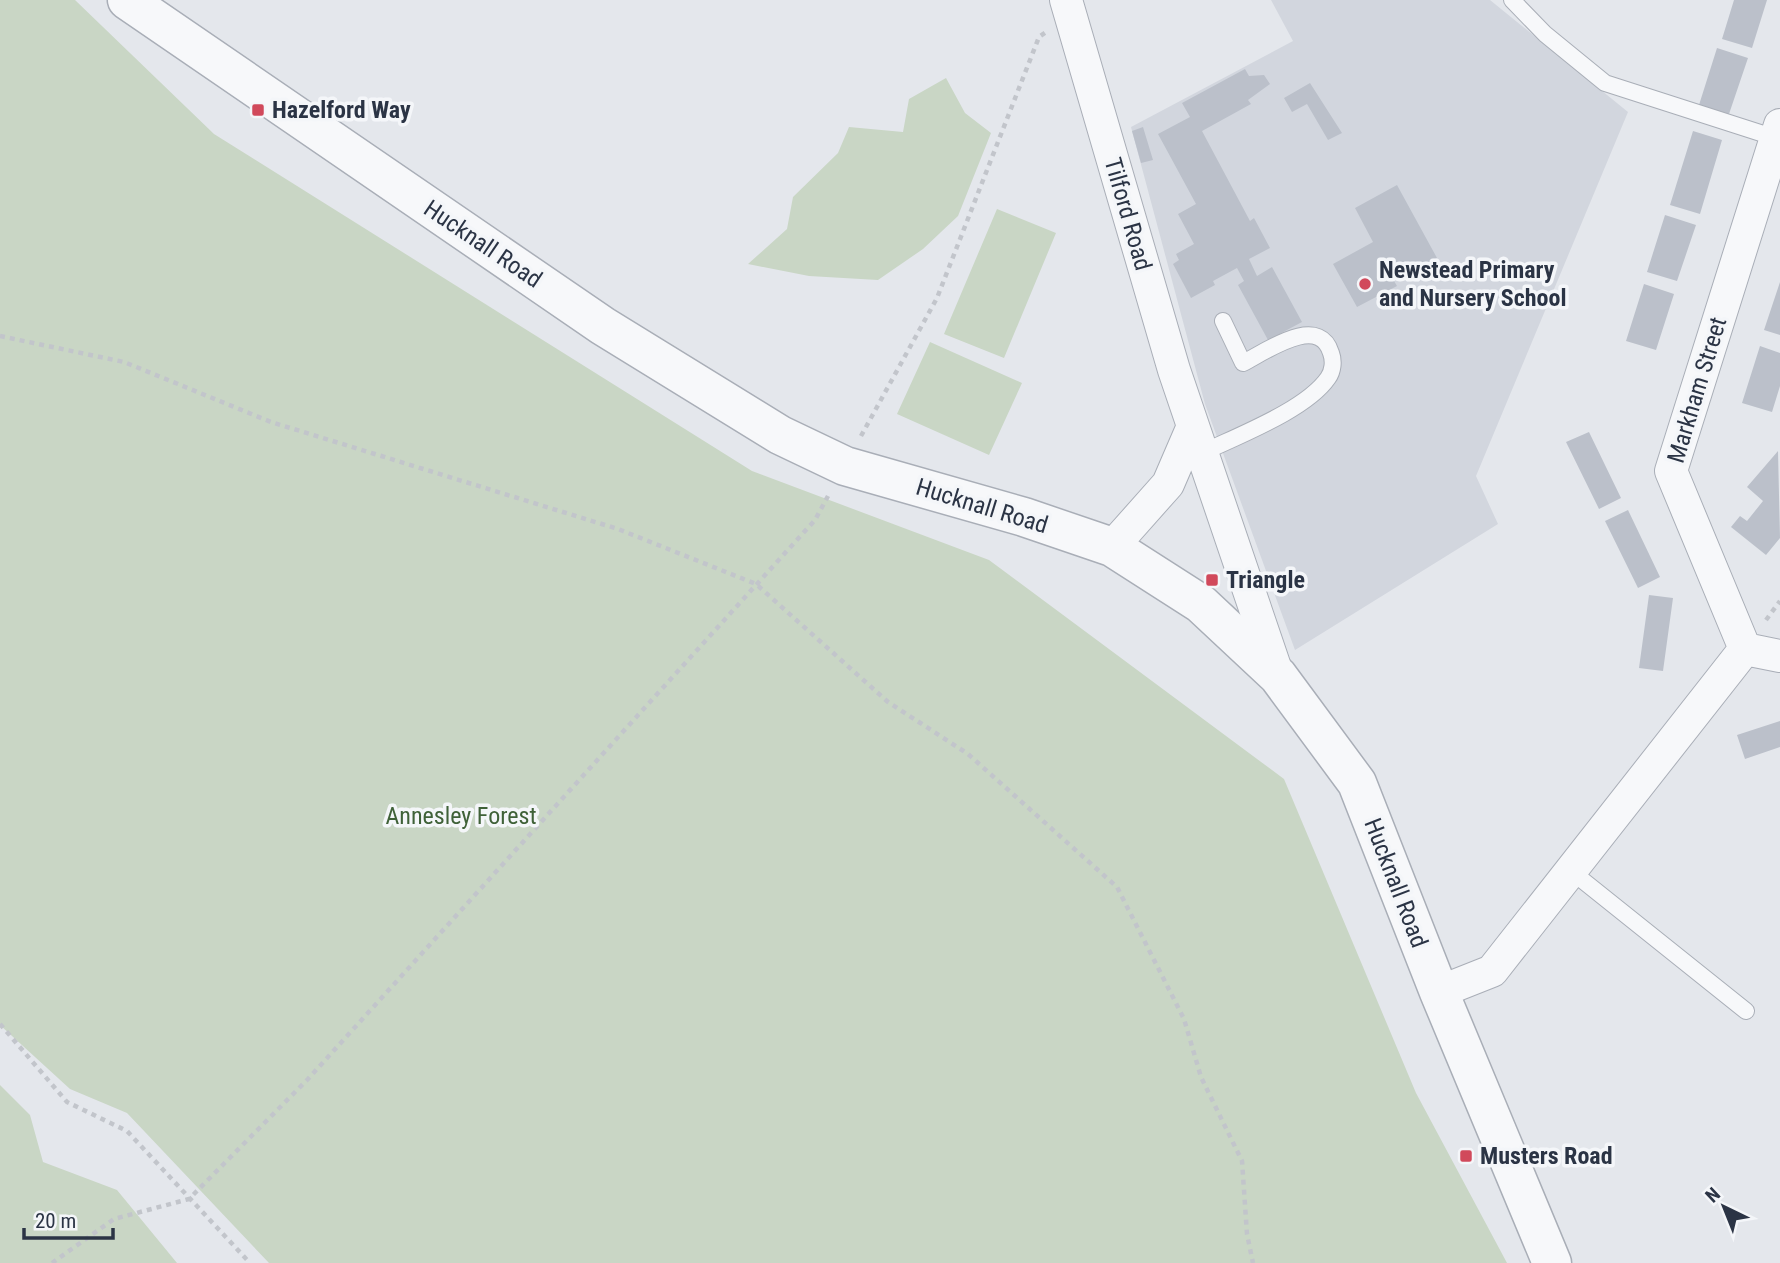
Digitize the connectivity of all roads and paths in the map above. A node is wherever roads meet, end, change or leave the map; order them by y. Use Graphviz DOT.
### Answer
graph roads {
  1 [pos="127,0"];
  2 [pos="1066,0"];
  3 [pos="1512,0"];
  4 [pos="1048,30"];
  5 [pos="1778,131"];
  6 [pos="1223,321"];
  7 [pos="0,336"];
  8 [pos="1198,440"];
  9 [pos="845,466"];
  10 [pos="1112,547"];
  11 [pos="756,584"];
  12 [pos="1745,649"];
  13 [pos="1780,656"];
  14 [pos="1278,676"];
  15 [pos="1571,871"];
  16 [pos="1439,992"];
  17 [pos="1746,1011"];
  18 [pos="0,1024"];
  19 [pos="189,1199"];
  20 [pos="52,1263"];
  21 [pos="250,1263"];
  22 [pos="1253,1263"];
  23 [pos="1552,1263"];
  1 -- 9 [label="street, Hucknall Road"];
  2 -- 8 [label="street, Tilford Road"];
  3 -- 5 [label="lane"];
  4 -- 9 [label="path"];
  5 -- 12 [label="street, Markham Street"];
  6 -- 8 [label="lane"];
  7 -- 11 [label="path"];
  8 -- 10 [label="street"];
  8 -- 14 [label="street, Tilford Road"];
  9 -- 10 [label="street, Hucknall Road"];
  9 -- 11 [label="path"];
  10 -- 14 [label="street, Hucknall Road"];
  11 -- 19 [label="path"];
  11 -- 22 [label="path"];
  12 -- 13 [label="street"];
  12 -- 15 [label="street"];
  14 -- 16 [label="street, Hucknall Road"];
  15 -- 16 [label="street"];
  15 -- 17 [label="lane"];
  16 -- 23 [label="street, Hucknall Road"];
  18 -- 19 [label="path"];
  19 -- 20 [label="path"];
  19 -- 21 [label="path"];
}
